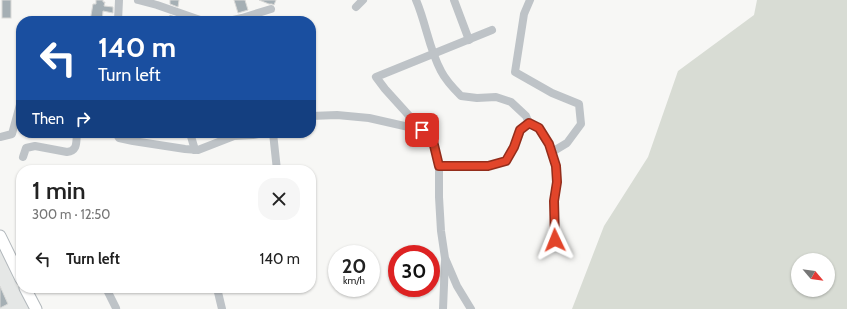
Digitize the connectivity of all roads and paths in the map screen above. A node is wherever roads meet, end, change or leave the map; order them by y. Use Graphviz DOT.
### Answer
graph roads {
  1 [pos="119,0"];
  2 [pos="138,0"];
  3 [pos="363,0"];
  4 [pos="416,0"];
  5 [pos="454,0"];
  6 [pos="530,0"];
  7 [pos="356,7"];
  8 [pos="271,8"];
  9 [pos="118,16"];
  10 [pos="189,16"];
  11 [pos="248,16"];
  12 [pos="492,30"];
  13 [pos="469,40"];
  14 [pos="434,53"];
  15 [pos="316,116"];
  16 [pos="16,119"];
  17 [pos="529,123"];
  18 [pos="422,130"];
  19 [pos="0,137"];
  20 [pos="76,138"];
  21 [pos="119,138"];
  22 [pos="191,138"];
  23 [pos="229,138"];
  24 [pos="274,138"];
  25 [pos="195,150"];
  26 [pos="552,152"];
  27 [pos="23,157"];
  28 [pos="276,165"];
  29 [pos="439,166"];
  30 [pos="0,236"];
  31 [pos="555,240"];
  32 [pos="445,258"];
  33 [pos="16,263"];
  34 [pos="28,293"];
  35 [pos="108,293"];
  36 [pos="218,293"];
  37 [pos="116,308"];
  38 [pos="36,309"];
  39 [pos="222,309"];
  40 [pos="443,309"];
  41 [pos="471,309"];
  1 -- 9 [label="street"];
  2 -- 10 [label="street"];
  3 -- 7 [label="street"];
  4 -- 14 [label="street"];
  5 -- 13 [label="street"];
  6 -- 26 [label="street"];
  8 -- 11 [label="street"];
  12 -- 13 [label="street"];
  13 -- 14 [label="street"];
  14 -- 17 [label="street"];
  14 -- 18 [label="street"];
  15 -- 18 [label="street"];
  16 -- 19 [label="street"];
  17 -- 26 [label="street"];
  17 -- 29 [label="street"];
  18 -- 29 [label="street"];
  20 -- 27 [label="street"];
  21 -- 25 [label="street"];
  22 -- 25 [label="street"];
  23 -- 25 [label="street"];
  24 -- 28 [label="street"];
  26 -- 31 [label="street"];
  29 -- 32 [label="street"];
  30 -- 33 [label="main road"];
  32 -- 40 [label="street"];
  32 -- 41 [label="street"];
  34 -- 38 [label="main road"];
  35 -- 37 [label="street"];
  36 -- 39 [label="street"];
}
